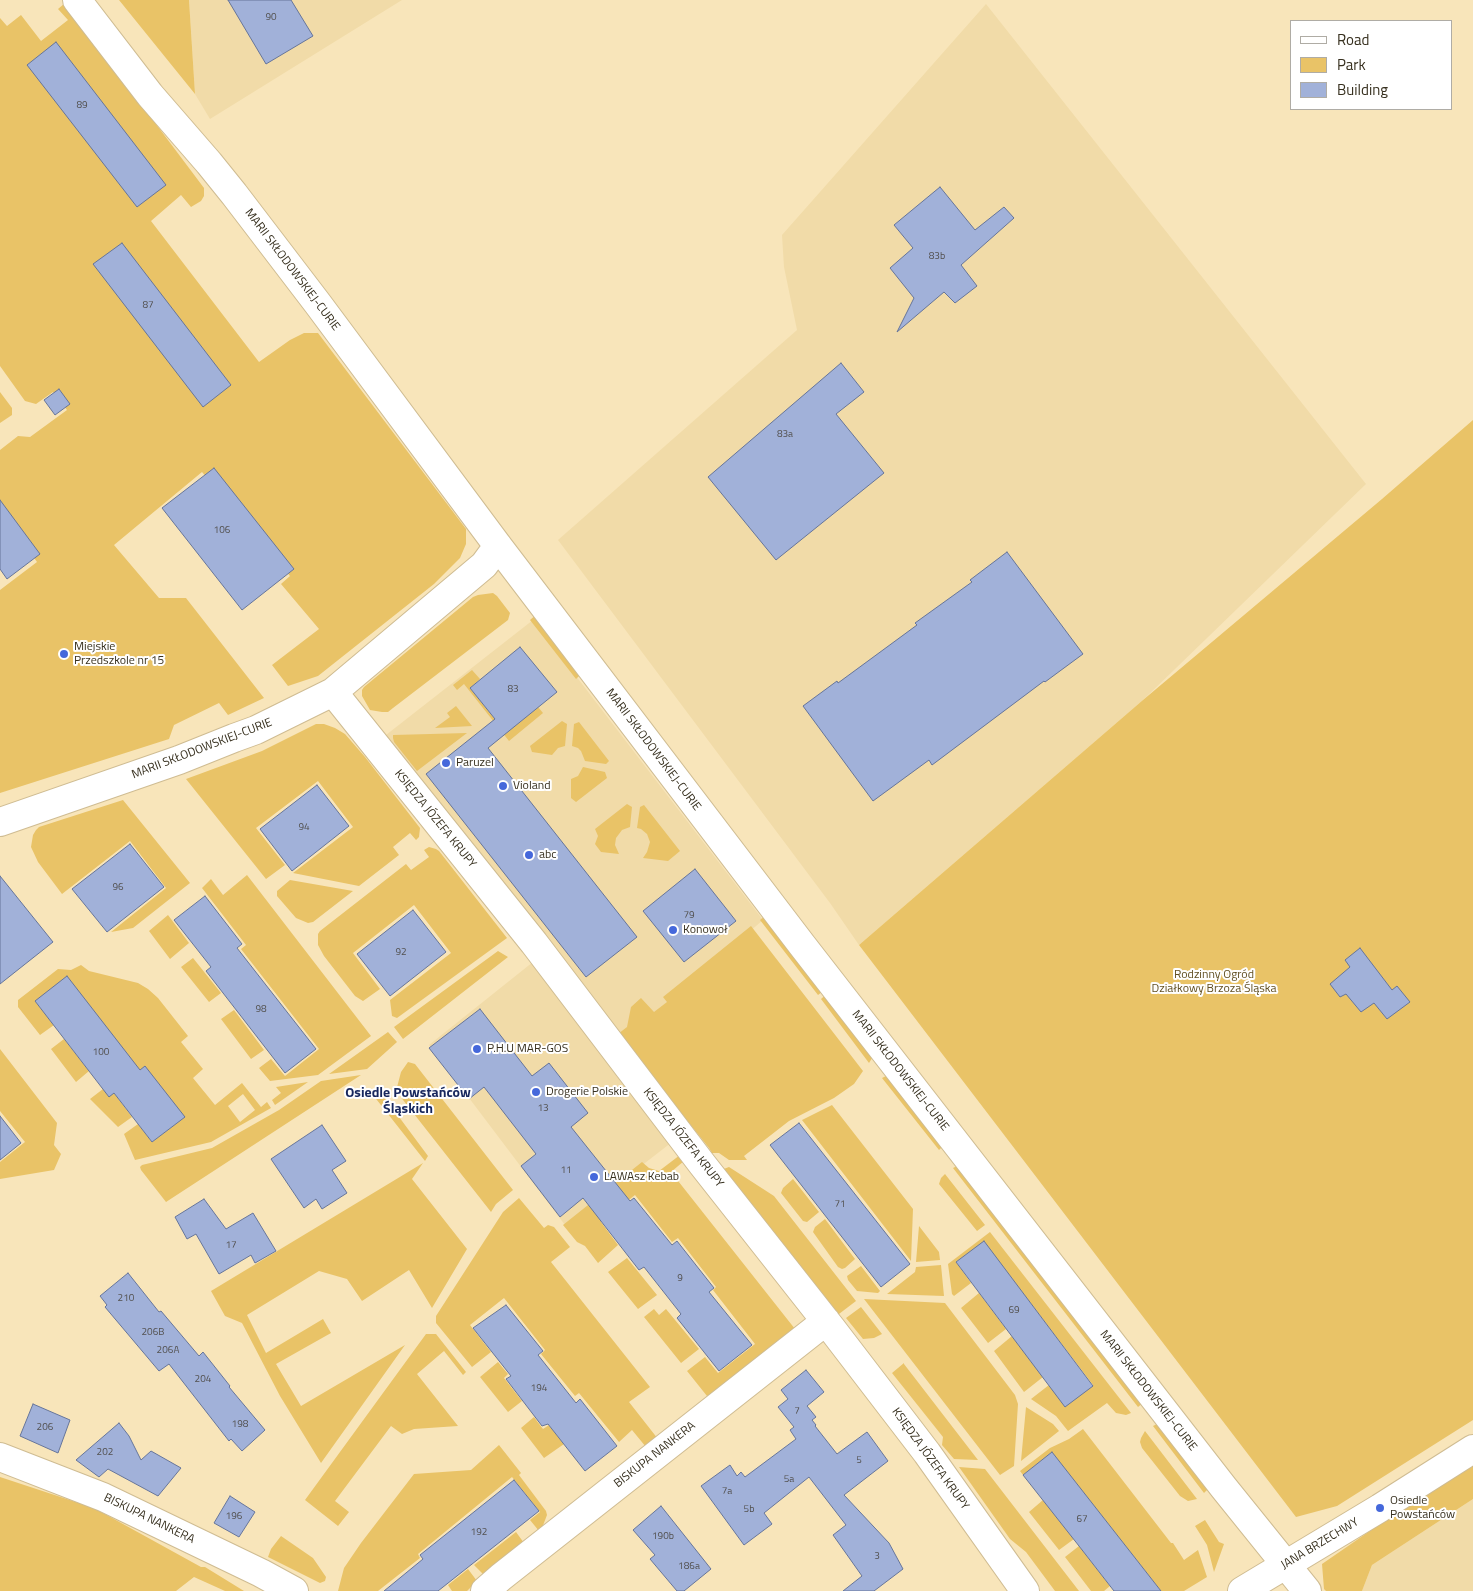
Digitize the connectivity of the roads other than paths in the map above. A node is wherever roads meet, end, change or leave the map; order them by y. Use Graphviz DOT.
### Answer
graph roads {
  1 [pos="76,0"];
  2 [pos="498,546"];
  3 [pos="333,692"];
  4 [pos="0,822"];
  5 [pos="826,1321"];
  6 [pos="1473,1449"];
  7 [pos="0,1457"];
  8 [pos="1286,1565"];
  9 [pos="294,1591"];
  10 [pos="485,1591"];
  11 [pos="1025,1591"];
  12 [pos="1242,1591"];
  13 [pos="1307,1591"];
  1 -- 2 [label="street, MARII SKŁODOWSKIEJ-CURIE"];
  2 -- 3 [label="street, MARII SKŁODOWSKIEJ-CURIE"];
  2 -- 8 [label="street, MARII SKŁODOWSKIEJ-CURIE"];
  3 -- 4 [label="street, MARII SKŁODOWSKIEJ-CURIE"];
  3 -- 5 [label="street, KSIĘDZA JÓZEFA KRUPY"];
  5 -- 10 [label="street, BISKUPA NANKERA"];
  5 -- 11 [label="street, KSIĘDZA JÓZEFA KRUPY"];
  6 -- 8 [label="street, JANA BRZECHWY"];
  7 -- 9 [label="street, BISKUPA NANKERA"];
  8 -- 12 [label="street, JANA BRZECHWY"];
  8 -- 13 [label="street, MARII SKŁODOWSKIEJ-CURIE"];
}
